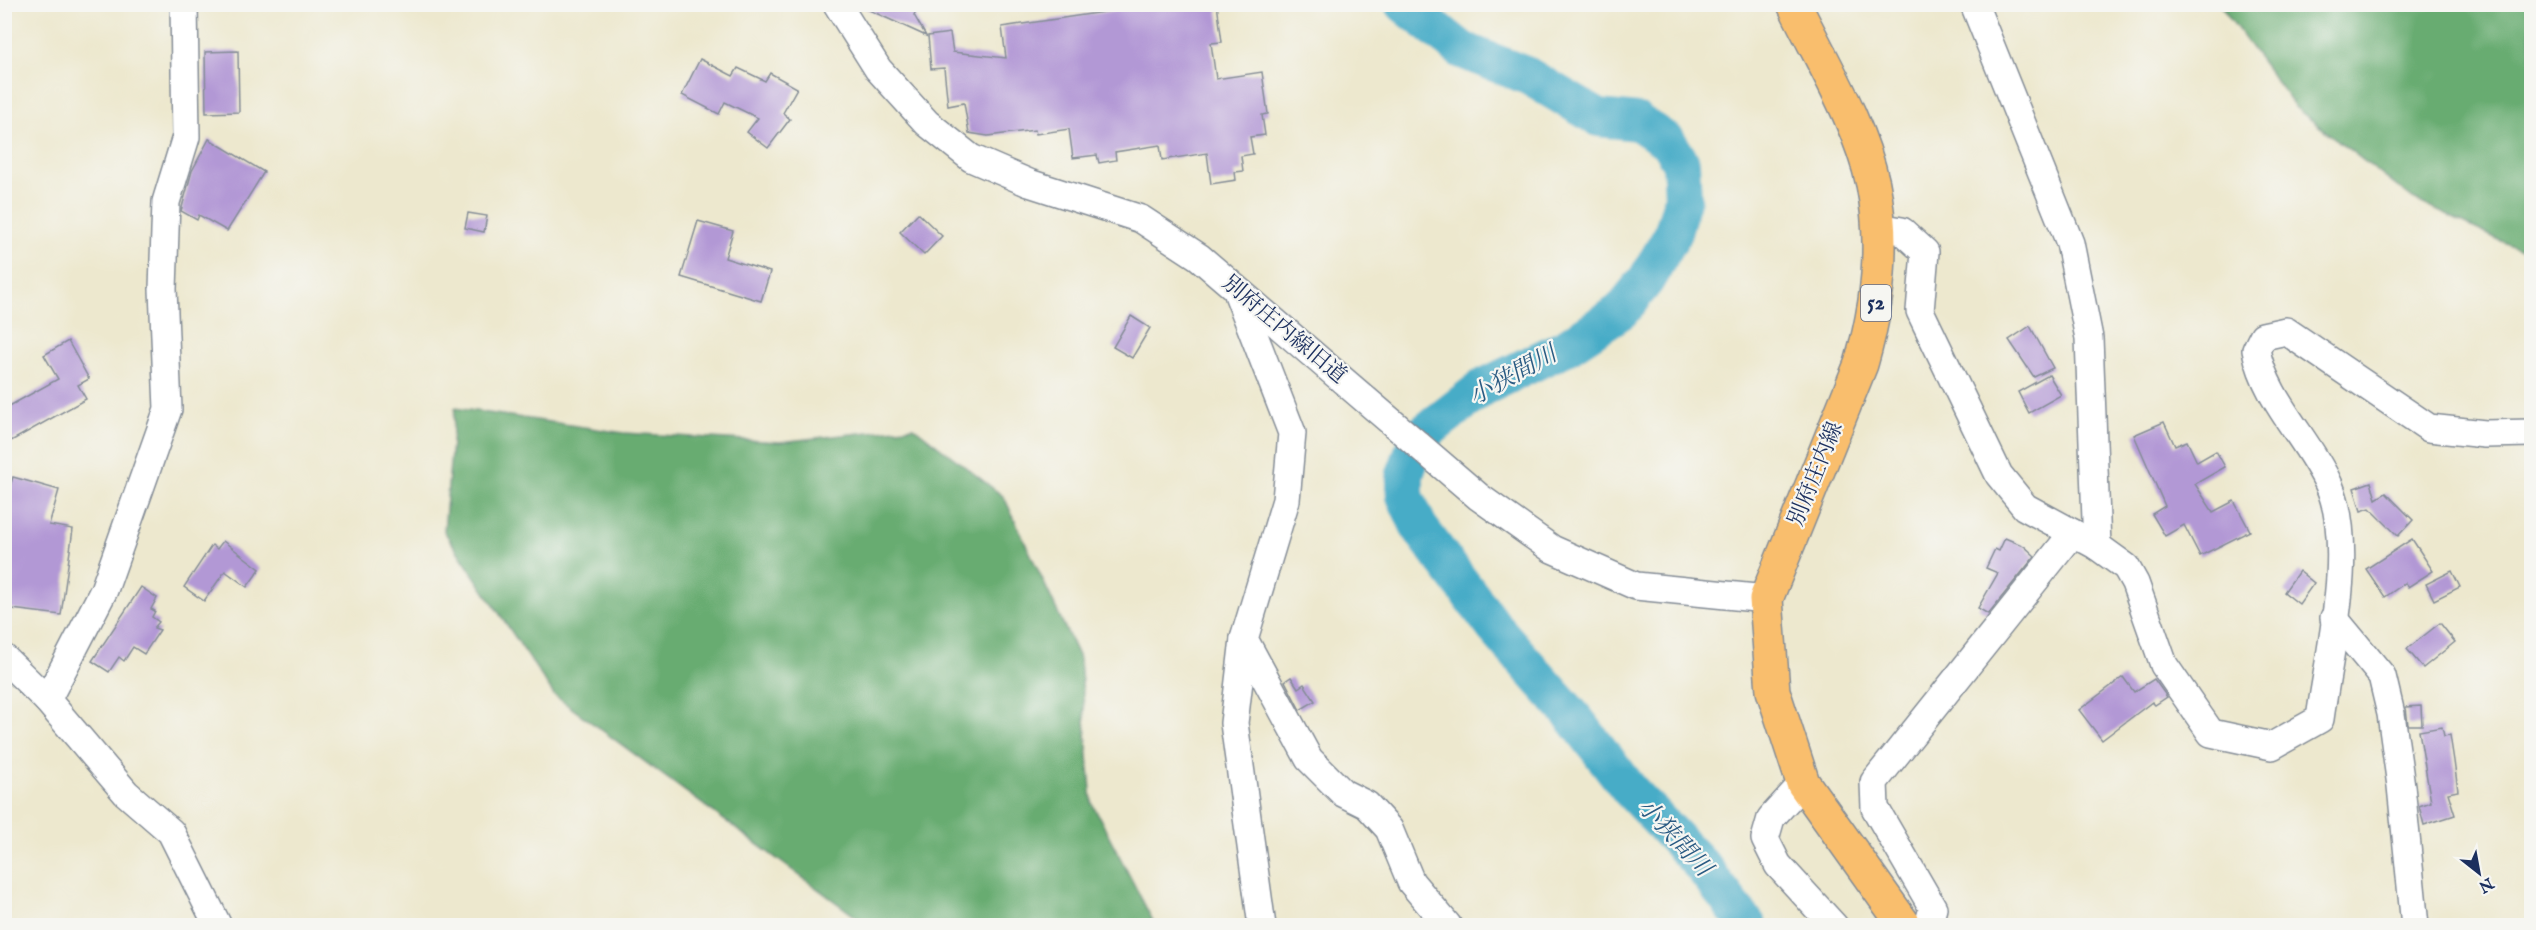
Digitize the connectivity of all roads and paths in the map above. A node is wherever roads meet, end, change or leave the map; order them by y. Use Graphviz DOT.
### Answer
graph roads {
  1 [pos="184,4"];
  2 [pos="837,4"];
  3 [pos="1794,4"];
  4 [pos="1974,4"];
  5 [pos="1878,227"];
  6 [pos="1236,290"];
  7 [pos="2532,433"];
  8 [pos="2073,533"];
  9 [pos="2097,546"];
  10 [pos="1766,599"];
  11 [pos="2334,618"];
  12 [pos="1244,639"];
  13 [pos="4,658"];
  14 [pos="46,700"];
  15 [pos="1803,783"];
  16 [pos="218,926"];
  17 [pos="1262,926"];
  18 [pos="1448,926"];
  19 [pos="1834,926"];
  20 [pos="1905,926"];
  21 [pos="1928,926"];
  22 [pos="2415,926"];
  1 -- 14 [label="street"];
  2 -- 6 [label="street, 別府庄内線旧道"];
  3 -- 5 [label="main road, 別府庄内線 / 52"];
  4 -- 9 [label="street"];
  5 -- 8 [label="street"];
  5 -- 10 [label="main road, 別府庄内線 / 52"];
  6 -- 10 [label="street, 別府庄内線旧道"];
  6 -- 12 [label="street"];
  7 -- 11 [label="street"];
  8 -- 9 [label="street"];
  8 -- 21 [label="street"];
  9 -- 11 [label="street"];
  10 -- 15 [label="main road, 別府庄内線 / 52"];
  11 -- 22 [label="street"];
  12 -- 17 [label="street"];
  12 -- 18 [label="street"];
  13 -- 14 [label="street"];
  14 -- 16 [label="street"];
  15 -- 19 [label="street"];
  15 -- 20 [label="main road, 別府庄内線 / 52"];
}
